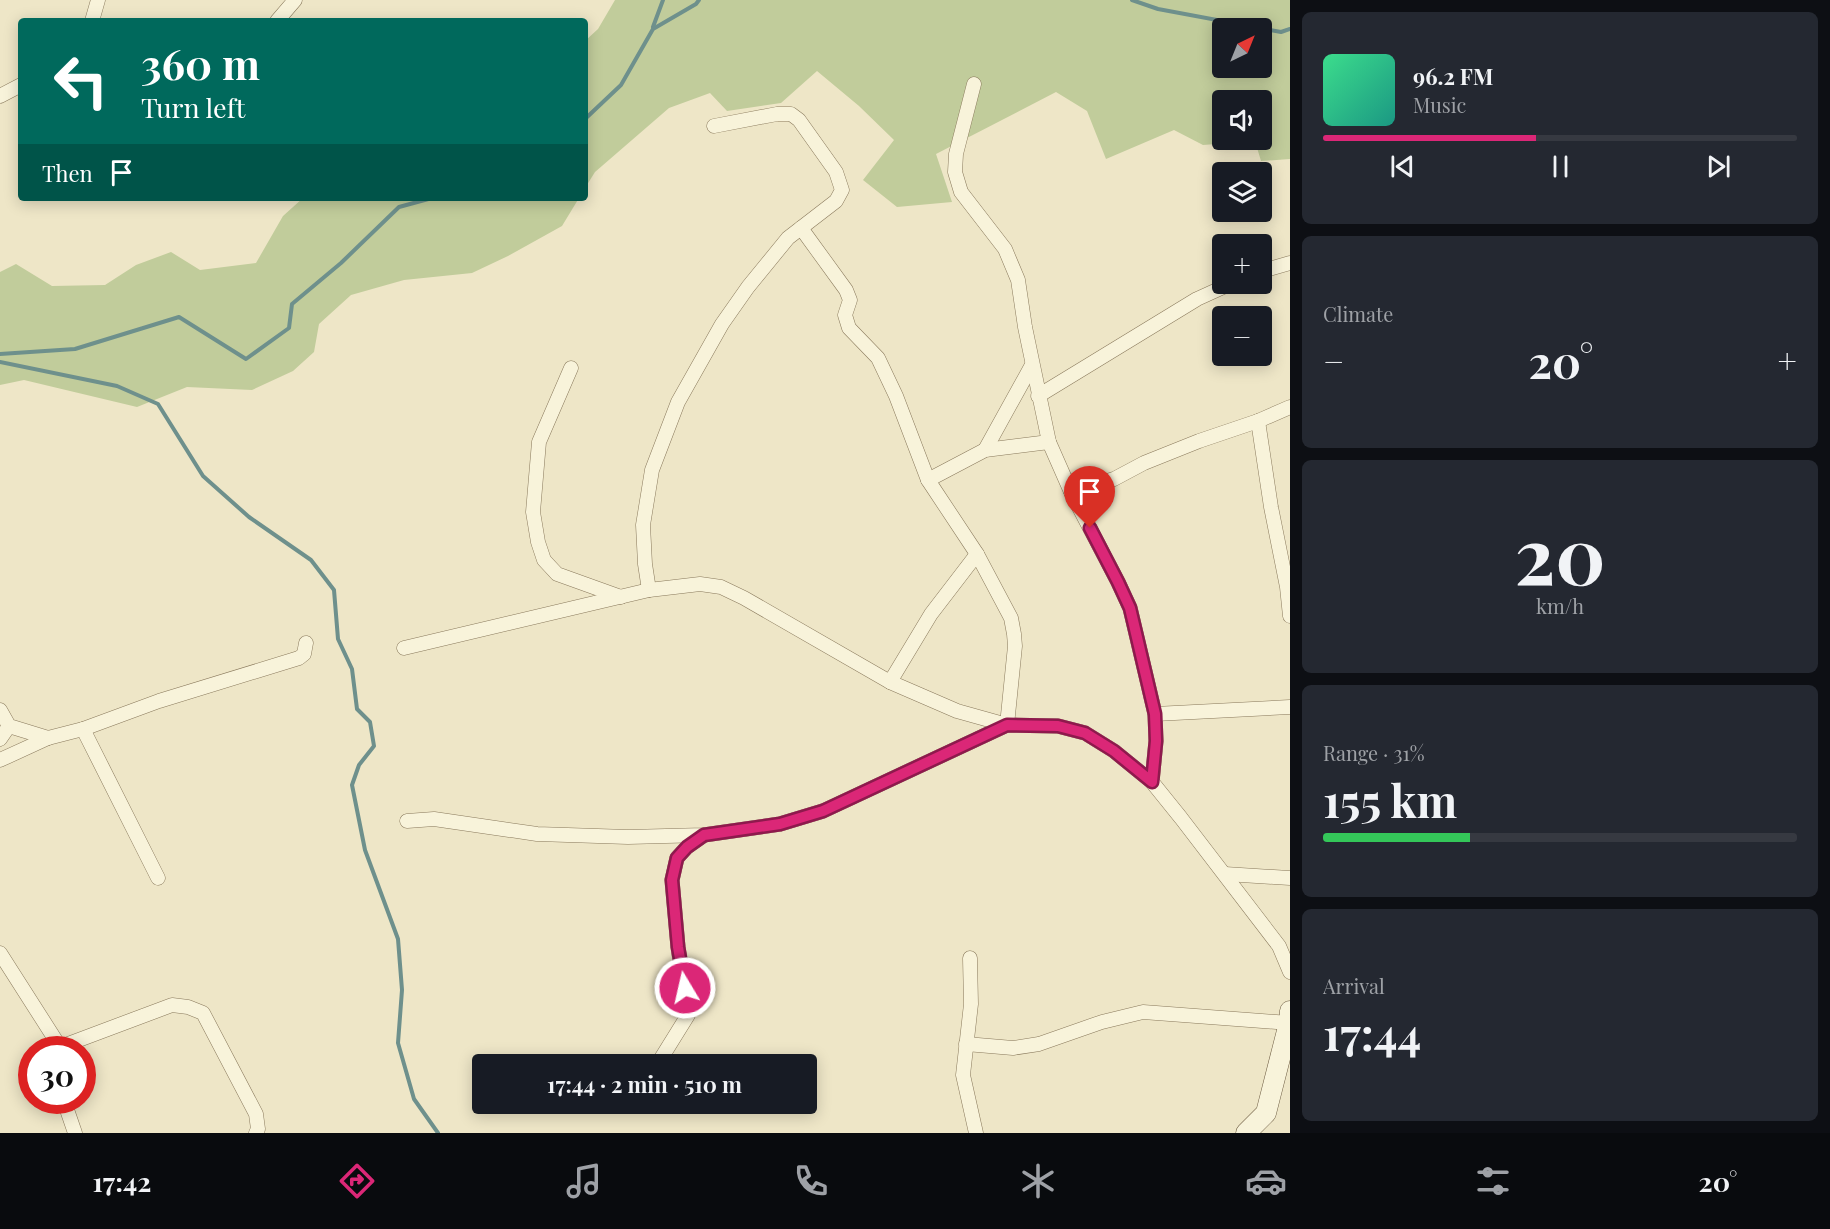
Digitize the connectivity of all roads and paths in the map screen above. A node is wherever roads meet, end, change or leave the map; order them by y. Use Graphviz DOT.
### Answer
graph roads {
  1 [pos="98,0"];
  2 [pos="295,0"];
  3 [pos="93,18"];
  4 [pos="280,18"];
  5 [pos="974,84"];
  6 [pos="18,87"];
  7 [pos="0,96"];
  8 [pos="714,126"];
  9 [pos="801,228"];
  10 [pos="1290,263"];
  11 [pos="1272,268"];
  12 [pos="1212,292"];
  13 [pos="1032,365"];
  14 [pos="571,368"];
  15 [pos="1038,396"];
  16 [pos="1290,407"];
  17 [pos="1258,421"];
  18 [pos="1049,442"];
  19 [pos="985,450"];
  20 [pos="928,480"];
  21 [pos="1071,492"];
  22 [pos="977,554"];
  23 [pos="1288,586"];
  24 [pos="649,590"];
  25 [pos="621,597"];
  26 [pos="1290,616"];
  27 [pos="306,643"];
  28 [pos="404,648"];
  29 [pos="890,682"];
  30 [pos="1290,707"];
  31 [pos="0,710"];
  32 [pos="1155,714"];
  33 [pos="1007,725"];
  34 [pos="9,726"];
  35 [pos="83,729"];
  36 [pos="48,738"];
  37 [pos="0,739"];
  38 [pos="0,760"];
  39 [pos="1152,782"];
  40 [pos="407,821"];
  41 [pos="704,835"];
  42 [pos="1225,874"];
  43 [pos="158,878"];
  44 [pos="1290,878"];
  45 [pos="0,953"];
  46 [pos="970,958"];
  47 [pos="1290,972"];
  48 [pos="1289,1017"];
  49 [pos="52,1036"];
  50 [pos="93,1036"];
  51 [pos="966,1044"];
  52 [pos="664,1054"];
  53 [pos="68,1114"];
  54 [pos="75,1133"];
  55 [pos="256,1133"];
  56 [pos="976,1133"];
  57 [pos="1246,1133"];
  1 -- 3 [label="street"];
  2 -- 4 [label="street"];
  5 -- 13 [label="street"];
  6 -- 7 [label="street"];
  8 -- 9 [label="street"];
  9 -- 20 [label="street"];
  9 -- 24 [label="street"];
  10 -- 11 [label="street"];
  12 -- 15 [label="street"];
  13 -- 15 [label="street"];
  13 -- 19 [label="street"];
  14 -- 25 [label="street"];
  15 -- 18 [label="street"];
  16 -- 17 [label="street"];
  17 -- 21 [label="street"];
  17 -- 23 [label="street"];
  18 -- 19 [label="street"];
  18 -- 21 [label="street"];
  19 -- 20 [label="street"];
  20 -- 22 [label="street"];
  21 -- 32 [label="street"];
  22 -- 29 [label="street"];
  22 -- 33 [label="street"];
  23 -- 26 [label="street"];
  24 -- 25 [label="street"];
  24 -- 29 [label="street"];
  25 -- 28 [label="street"];
  27 -- 35 [label="street"];
  29 -- 33 [label="street"];
  30 -- 32 [label="street"];
  31 -- 34 [label="street"];
  32 -- 39 [label="street"];
  33 -- 39 [label="street"];
  33 -- 41 [label="street"];
  34 -- 36 [label="street"];
  34 -- 37 [label="street"];
  35 -- 36 [label="street"];
  35 -- 43 [label="street"];
  36 -- 38 [label="street"];
  39 -- 42 [label="street"];
  40 -- 41 [label="street"];
  41 -- 52 [label="street"];
  42 -- 44 [label="street"];
  42 -- 47 [label="street"];
  45 -- 49 [label="street"];
  46 -- 51 [label="street"];
  48 -- 51 [label="street"];
  48 -- 57 [label="street"];
  50 -- 55 [label="street"];
  51 -- 56 [label="street"];
  53 -- 54 [label="street"];
}
